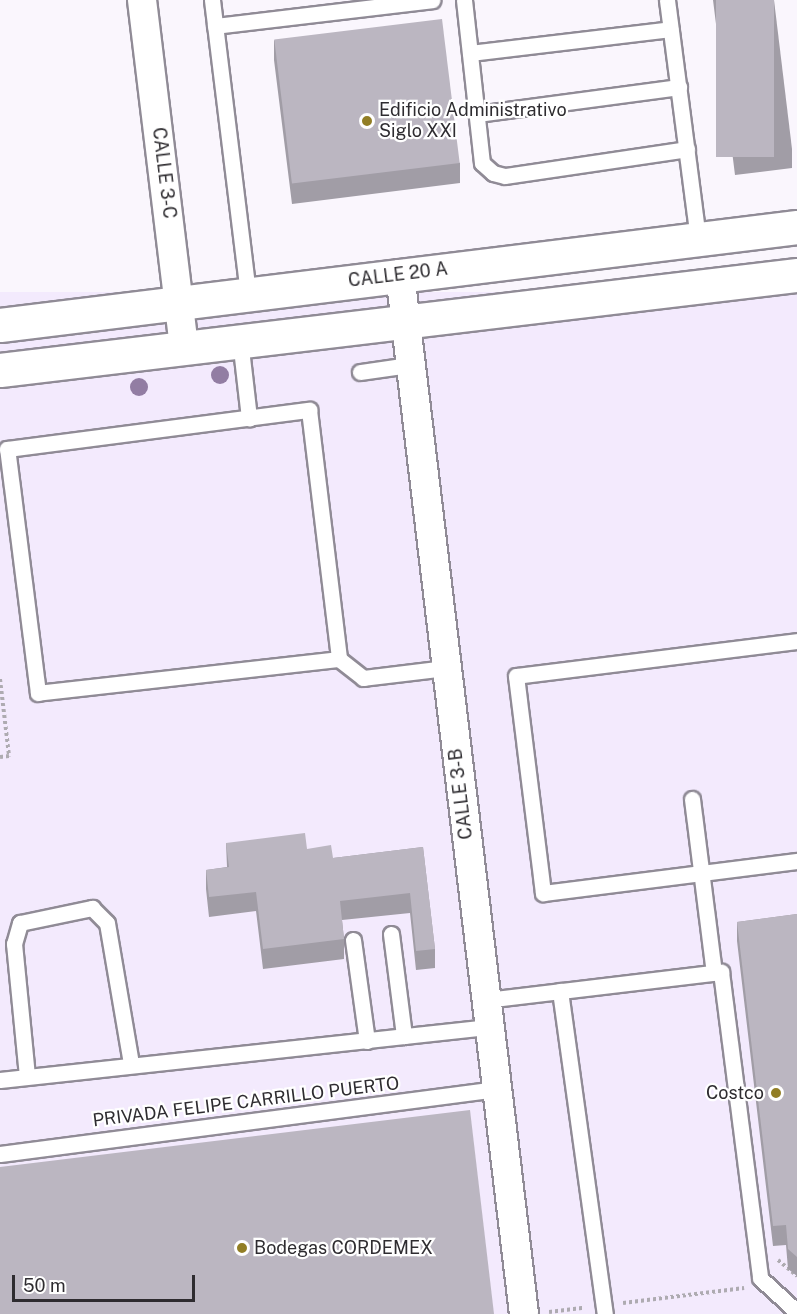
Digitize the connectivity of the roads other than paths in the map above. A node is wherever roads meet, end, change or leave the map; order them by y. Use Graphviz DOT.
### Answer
graph roads {
  1 [pos="142,0"];
  2 [pos="212,0"];
  3 [pos="432,0"];
  4 [pos="464,0"];
  5 [pos="667,0"];
  6 [pos="215,26"];
  7 [pos="671,29"];
  8 [pos="470,54"];
  9 [pos="679,87"];
  10 [pos="477,114"];
  11 [pos="687,149"];
  12 [pos="797,227"];
  13 [pos="698,239"];
  14 [pos="400,274"];
  15 [pos="797,276"];
  16 [pos="248,293"];
  17 [pos="180,302"];
  18 [pos="404,321"];
  19 [pos="0,325"];
  20 [pos="240,340"];
  21 [pos="184,347"];
  22 [pos="409,365"];
  23 [pos="0,370"];
  24 [pos="360,372"];
  25 [pos="249,418"];
  26 [pos="797,641"];
  27 [pos="339,659"];
  28 [pos="446,668"];
  29 [pos="692,799"];
  30 [pos="797,861"];
  31 [pos="701,873"];
  32 [pos="391,934"];
  33 [pos="353,940"];
  34 [pos="714,973"];
  35 [pos="560,991"];
  36 [pos="488,1014"];
  37 [pos="404,1036"];
  38 [pos="367,1041"];
  39 [pos="131,1063"];
  40 [pos="27,1076"];
  41 [pos="0,1080"];
  42 [pos="496,1089"];
  43 [pos="0,1154"];
  44 [pos="611,1309"];
  45 [pos="797,1312"];
  46 [pos="534,1313"];
  1 -- 17 [label="street, CALLE 3-C"];
  2 -- 6 [label="lane"];
  3 -- 6 [label="lane"];
  4 -- 8 [label="lane"];
  5 -- 7 [label="lane"];
  6 -- 16 [label="lane"];
  7 -- 8 [label="lane"];
  7 -- 9 [label="lane"];
  8 -- 10 [label="lane"];
  9 -- 10 [label="lane"];
  9 -- 11 [label="lane"];
  10 -- 11 [label="lane"];
  11 -- 13 [label="lane"];
  12 -- 13 [label="street, CALLE 20 A"];
  13 -- 14 [label="street, CALLE 20 A"];
  14 -- 16 [label="street, CALLE 20 A"];
  14 -- 18 [label="street, CALLE 3-B"];
  15 -- 18 [label="street"];
  16 -- 17 [label="street, CALLE 20 A"];
  17 -- 19 [label="street, CALLE 20 A"];
  17 -- 21 [label="street, CALLE 3-C"];
  18 -- 20 [label="street"];
  18 -- 22 [label="street, CALLE 3-B"];
  20 -- 21 [label="street"];
  20 -- 25 [label="lane"];
  21 -- 23 [label="street"];
  22 -- 24 [label="lane"];
  22 -- 28 [label="street, CALLE 3-B"];
  25 -- 27 [label="lane"];
  25 -- 27 [label="lane"];
  26 -- 31 [label="lane"];
  27 -- 28 [label="lane"];
  28 -- 36 [label="street, CALLE 3-B"];
  29 -- 31 [label="lane"];
  30 -- 31 [label="lane"];
  31 -- 34 [label="lane"];
  32 -- 37 [label="lane"];
  33 -- 38 [label="lane"];
  34 -- 35 [label="lane"];
  34 -- 45 [label="lane"];
  35 -- 36 [label="lane"];
  35 -- 44 [label="lane"];
  36 -- 37 [label="lane"];
  36 -- 42 [label="street, CALLE 3-B"];
  37 -- 38 [label="lane"];
  38 -- 39 [label="lane"];
  39 -- 40 [label="lane"];
  39 -- 40 [label="lane"];
  40 -- 41 [label="lane"];
  42 -- 43 [label="lane, PRIVADA FELIPE CARRILLO PUERTO"];
  42 -- 46 [label="street, CALLE 3-B"];
}
